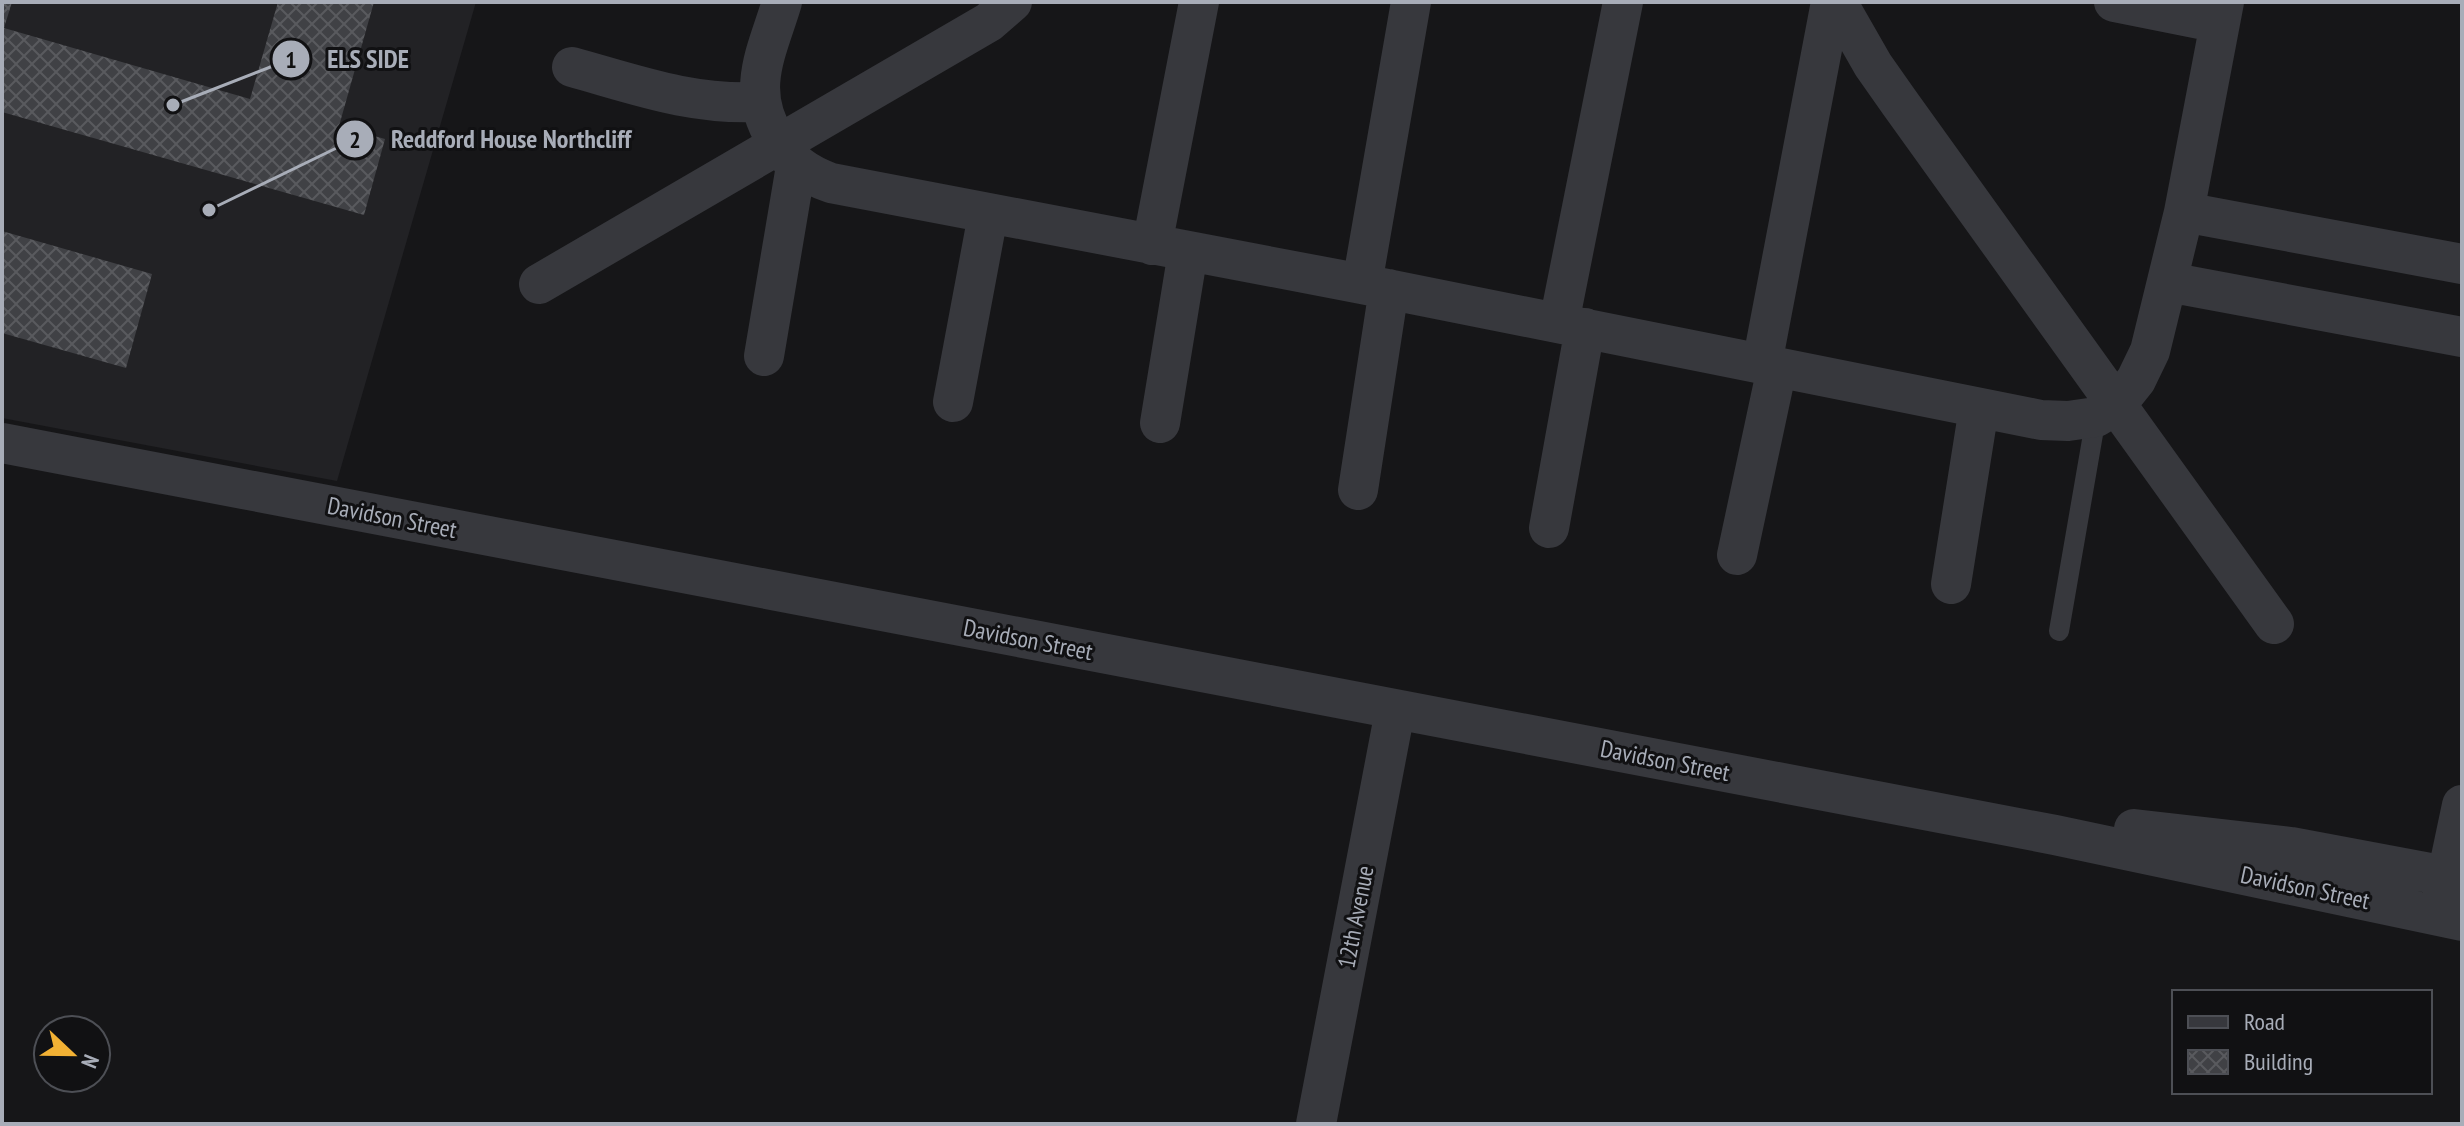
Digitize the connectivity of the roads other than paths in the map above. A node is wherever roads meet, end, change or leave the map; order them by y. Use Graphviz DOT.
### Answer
graph roads {
  1 [pos="782,2"];
  2 [pos="1012,2"];
  3 [pos="1199,2"];
  4 [pos="1411,2"];
  5 [pos="1623,2"];
  6 [pos="1831,2"];
  7 [pos="1837,2"];
  8 [pos="2114,2"];
  9 [pos="2222,13"];
  10 [pos="572,67"];
  11 [pos="759,102"];
  12 [pos="788,156"];
  13 [pos="2184,212"];
  14 [pos="988,215"];
  15 [pos="1170,248"];
  16 [pos="2462,264"];
  17 [pos="2168,282"];
  18 [pos="539,284"];
  19 [pos="1375,286"];
  20 [pos="1572,326"];
  21 [pos="2462,337"];
  22 [pos="764,356"];
  23 [pos="1769,366"];
  24 [pos="953,402"];
  25 [pos="1979,408"];
  26 [pos="2106,411"];
  27 [pos="1160,423"];
  28 [pos="2,443"];
  29 [pos="1358,490"];
  30 [pos="1549,528"];
  31 [pos="1737,555"];
  32 [pos="1951,584"];
  33 [pos="2274,624"];
  34 [pos="2059,631"];
  35 [pos="1395,711"];
  36 [pos="2462,805"];
  37 [pos="2055,835"];
  38 [pos="2454,878"];
  39 [pos="2450,918"];
  40 [pos="1316,1124"];
  1 -- 11 [label="street"];
  2 -- 12 [label="street"];
  3 -- 15 [label="street"];
  4 -- 19 [label="street"];
  5 -- 20 [label="street"];
  6 -- 23 [label="street"];
  7 -- 26 [label="street"];
  8 -- 9 [label="street"];
  9 -- 13 [label="street"];
  10 -- 11 [label="street"];
  11 -- 12 [label="street"];
  12 -- 14 [label="street"];
  12 -- 18 [label="street"];
  12 -- 22 [label="street"];
  13 -- 16 [label="street"];
  13 -- 17 [label="street"];
  14 -- 15 [label="street"];
  14 -- 24 [label="street"];
  15 -- 19 [label="street"];
  15 -- 27 [label="street"];
  17 -- 21 [label="street"];
  17 -- 26 [label="street"];
  19 -- 20 [label="street"];
  19 -- 29 [label="street"];
  20 -- 23 [label="street"];
  20 -- 30 [label="street"];
  23 -- 25 [label="street"];
  23 -- 31 [label="street"];
  25 -- 26 [label="street"];
  25 -- 32 [label="street"];
  26 -- 33 [label="street"];
  26 -- 34 [label="lane"];
  28 -- 35 [label="street, Davidson Street"];
  35 -- 37 [label="street, Davidson Street"];
  35 -- 40 [label="street, 12th Avenue"];
  36 -- 38 [label="street"];
  37 -- 38 [label="street, Davidson Street"];
  37 -- 39 [label="street, Davidson Street"];
  38 -- 39 [label="street"];
}
